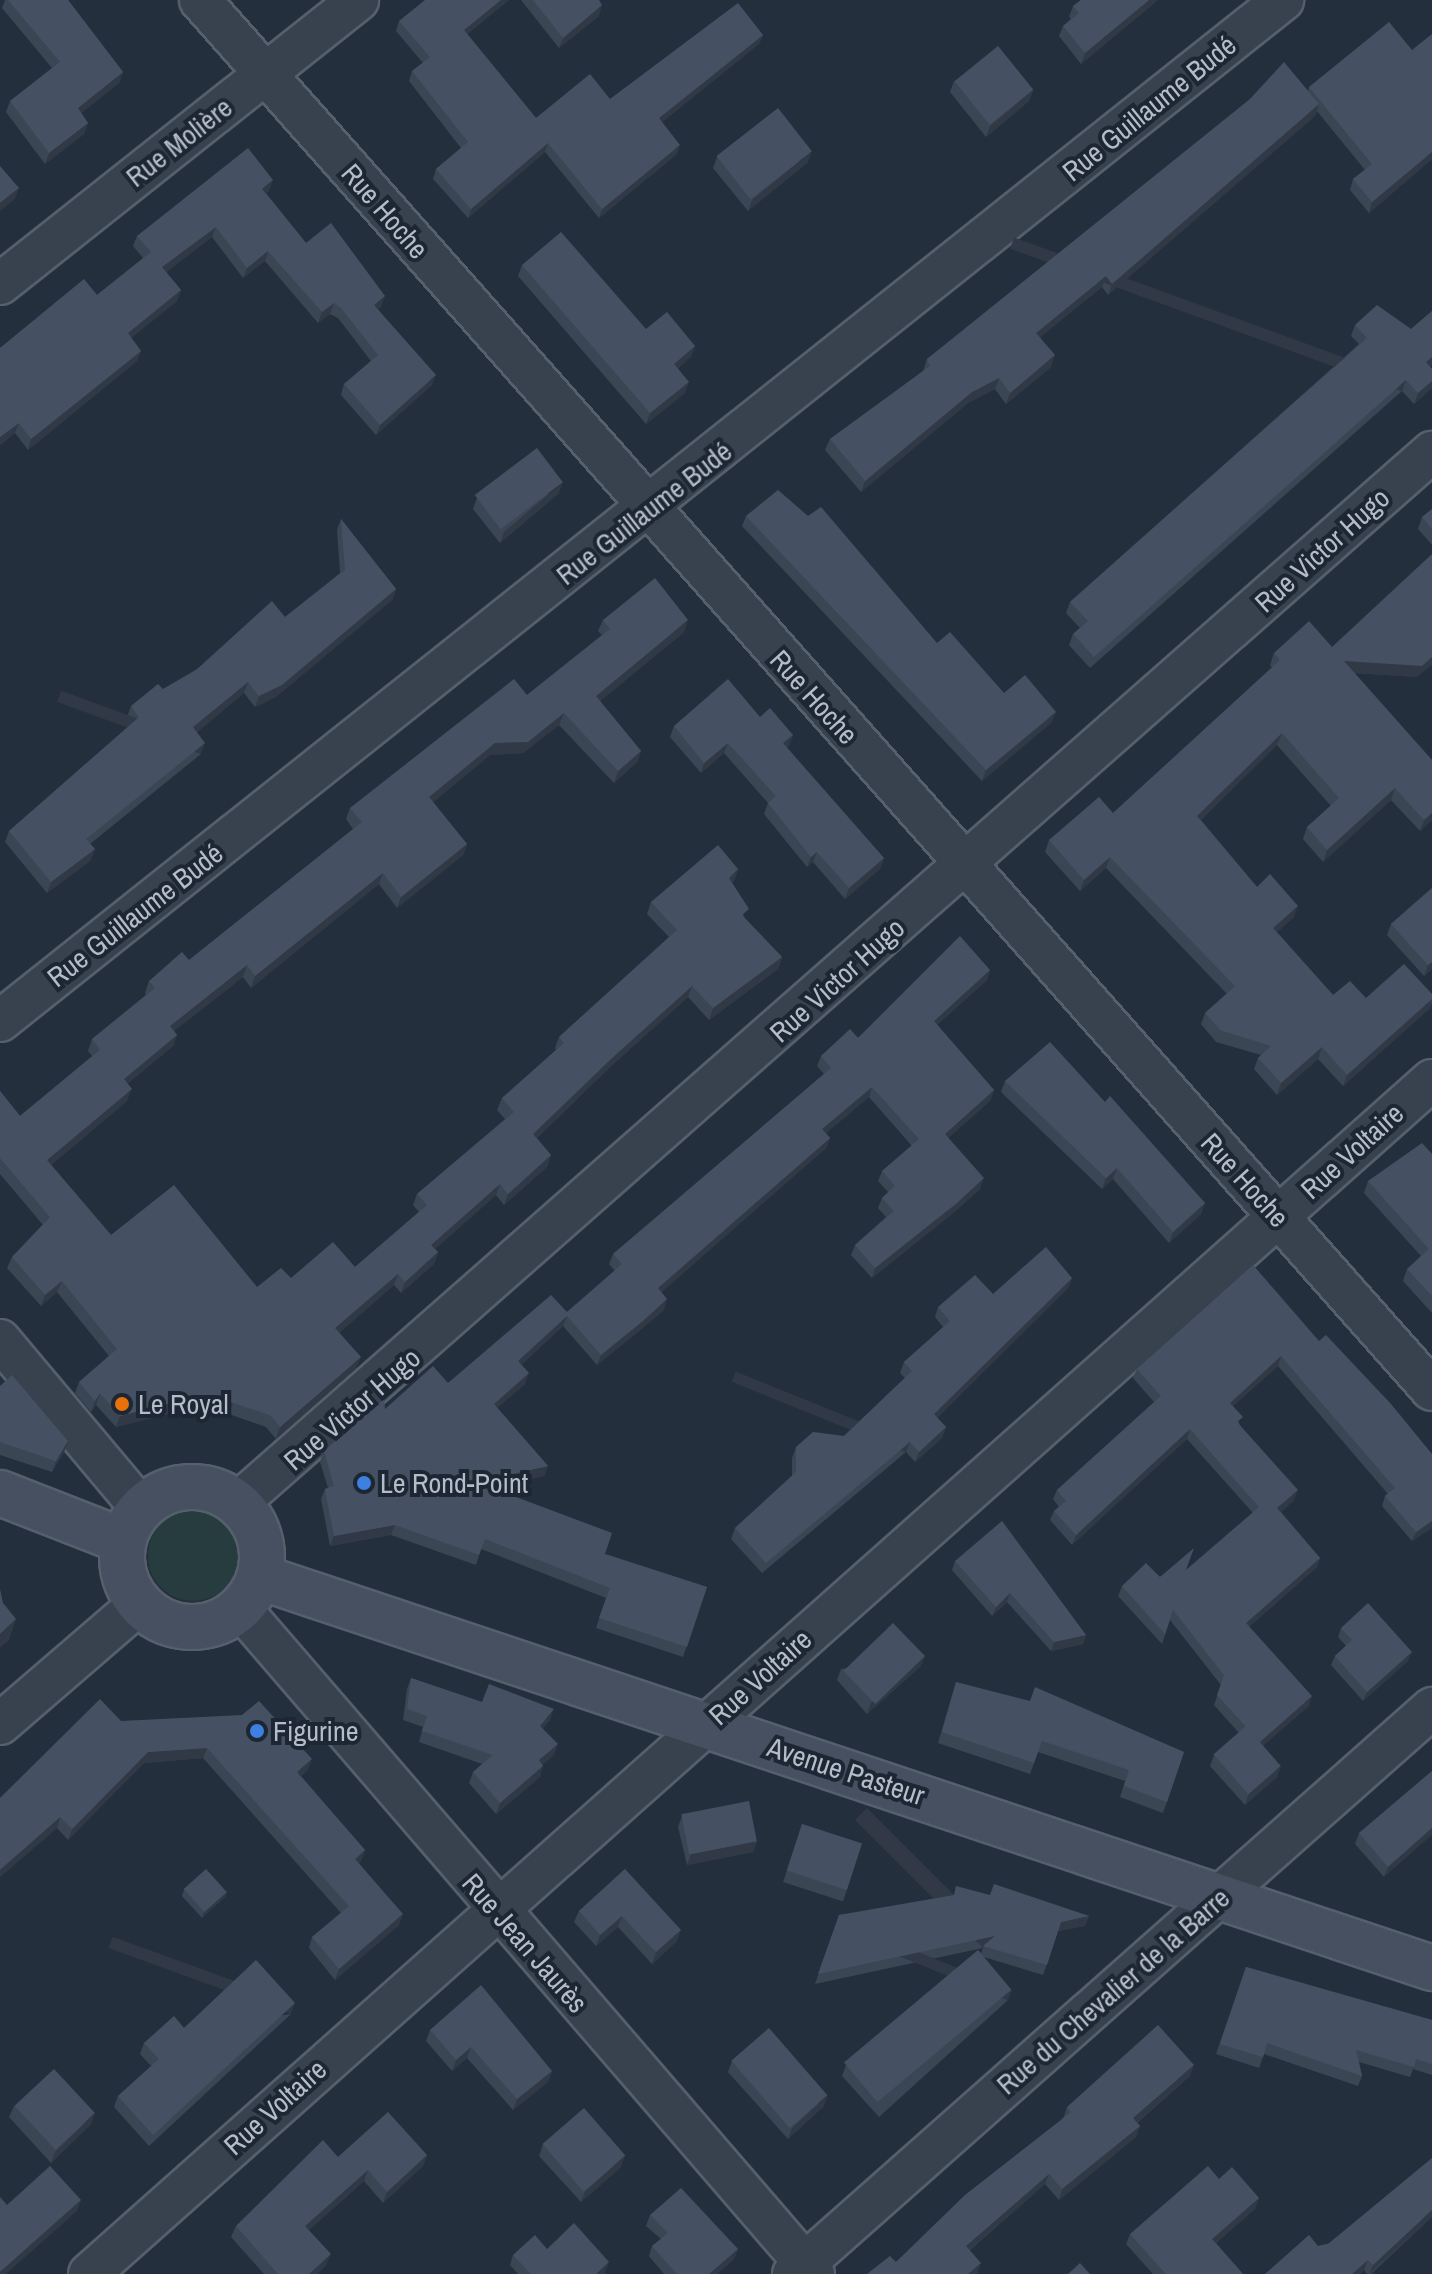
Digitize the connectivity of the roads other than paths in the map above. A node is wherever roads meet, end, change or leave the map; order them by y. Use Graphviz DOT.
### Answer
graph roads {
  1 [pos="200,0"];
  2 [pos="358,0"];
  3 [pos="1283,0"];
  4 [pos="266,74"];
  5 [pos="0,284"];
  6 [pos="1432,452"];
  7 [pos="647,511"];
  8 [pos="966,866"];
  9 [pos="0,1021"];
  10 [pos="1432,1080"];
  11 [pos="1278,1217"];
  12 [pos="0,1340"];
  13 [pos="1432,1390"];
  14 [pos="0,1493"];
  15 [pos="238,1503"];
  16 [pos="132,1525"];
  17 [pos="250,1592"];
  18 [pos="139,1604"];
  19 [pos="1432,1708"];
  20 [pos="0,1724"];
  21 [pos="706,1725"];
  22 [pos="1221,1896"];
  23 [pos="496,1909"];
  24 [pos="1432,1968"];
  25 [pos="804,2270"];
  26 [pos="89,2274"];
  1 -- 4 [label="street, Rue Hoche"];
  2 -- 4 [label="street, Rue Molière"];
  3 -- 7 [label="street, Rue Guillaume Budé"];
  4 -- 5 [label="street, Rue Molière"];
  4 -- 7 [label="street, Rue Hoche"];
  6 -- 8 [label="street, Rue Victor Hugo"];
  7 -- 8 [label="street, Rue Hoche"];
  7 -- 9 [label="street, Rue Guillaume Budé"];
  8 -- 11 [label="street, Rue Hoche"];
  8 -- 15 [label="street, Rue Victor Hugo"];
  10 -- 11 [label="street, Rue Voltaire"];
  11 -- 13 [label="street, Rue Hoche"];
  11 -- 21 [label="street, Rue Voltaire"];
  12 -- 16 [label="street"];
  14 -- 16 [label="street"];
  15 -- 16 [label="street"];
  15 -- 17 [label="street"];
  16 -- 18 [label="street"];
  17 -- 18 [label="street"];
  17 -- 21 [label="street, Avenue Pasteur"];
  17 -- 23 [label="street, Rue Jean Jaurès"];
  18 -- 20 [label="street"];
  19 -- 22 [label="street, Rue du Chevalier de la Barre"];
  21 -- 22 [label="street, Avenue Pasteur"];
  21 -- 23 [label="street, Rue Voltaire"];
  22 -- 24 [label="street, Avenue Pasteur"];
  22 -- 25 [label="street, Rue du Chevalier de la Barre"];
  23 -- 25 [label="street, Rue Jean Jaurès"];
  23 -- 26 [label="street, Rue Voltaire"];
}
